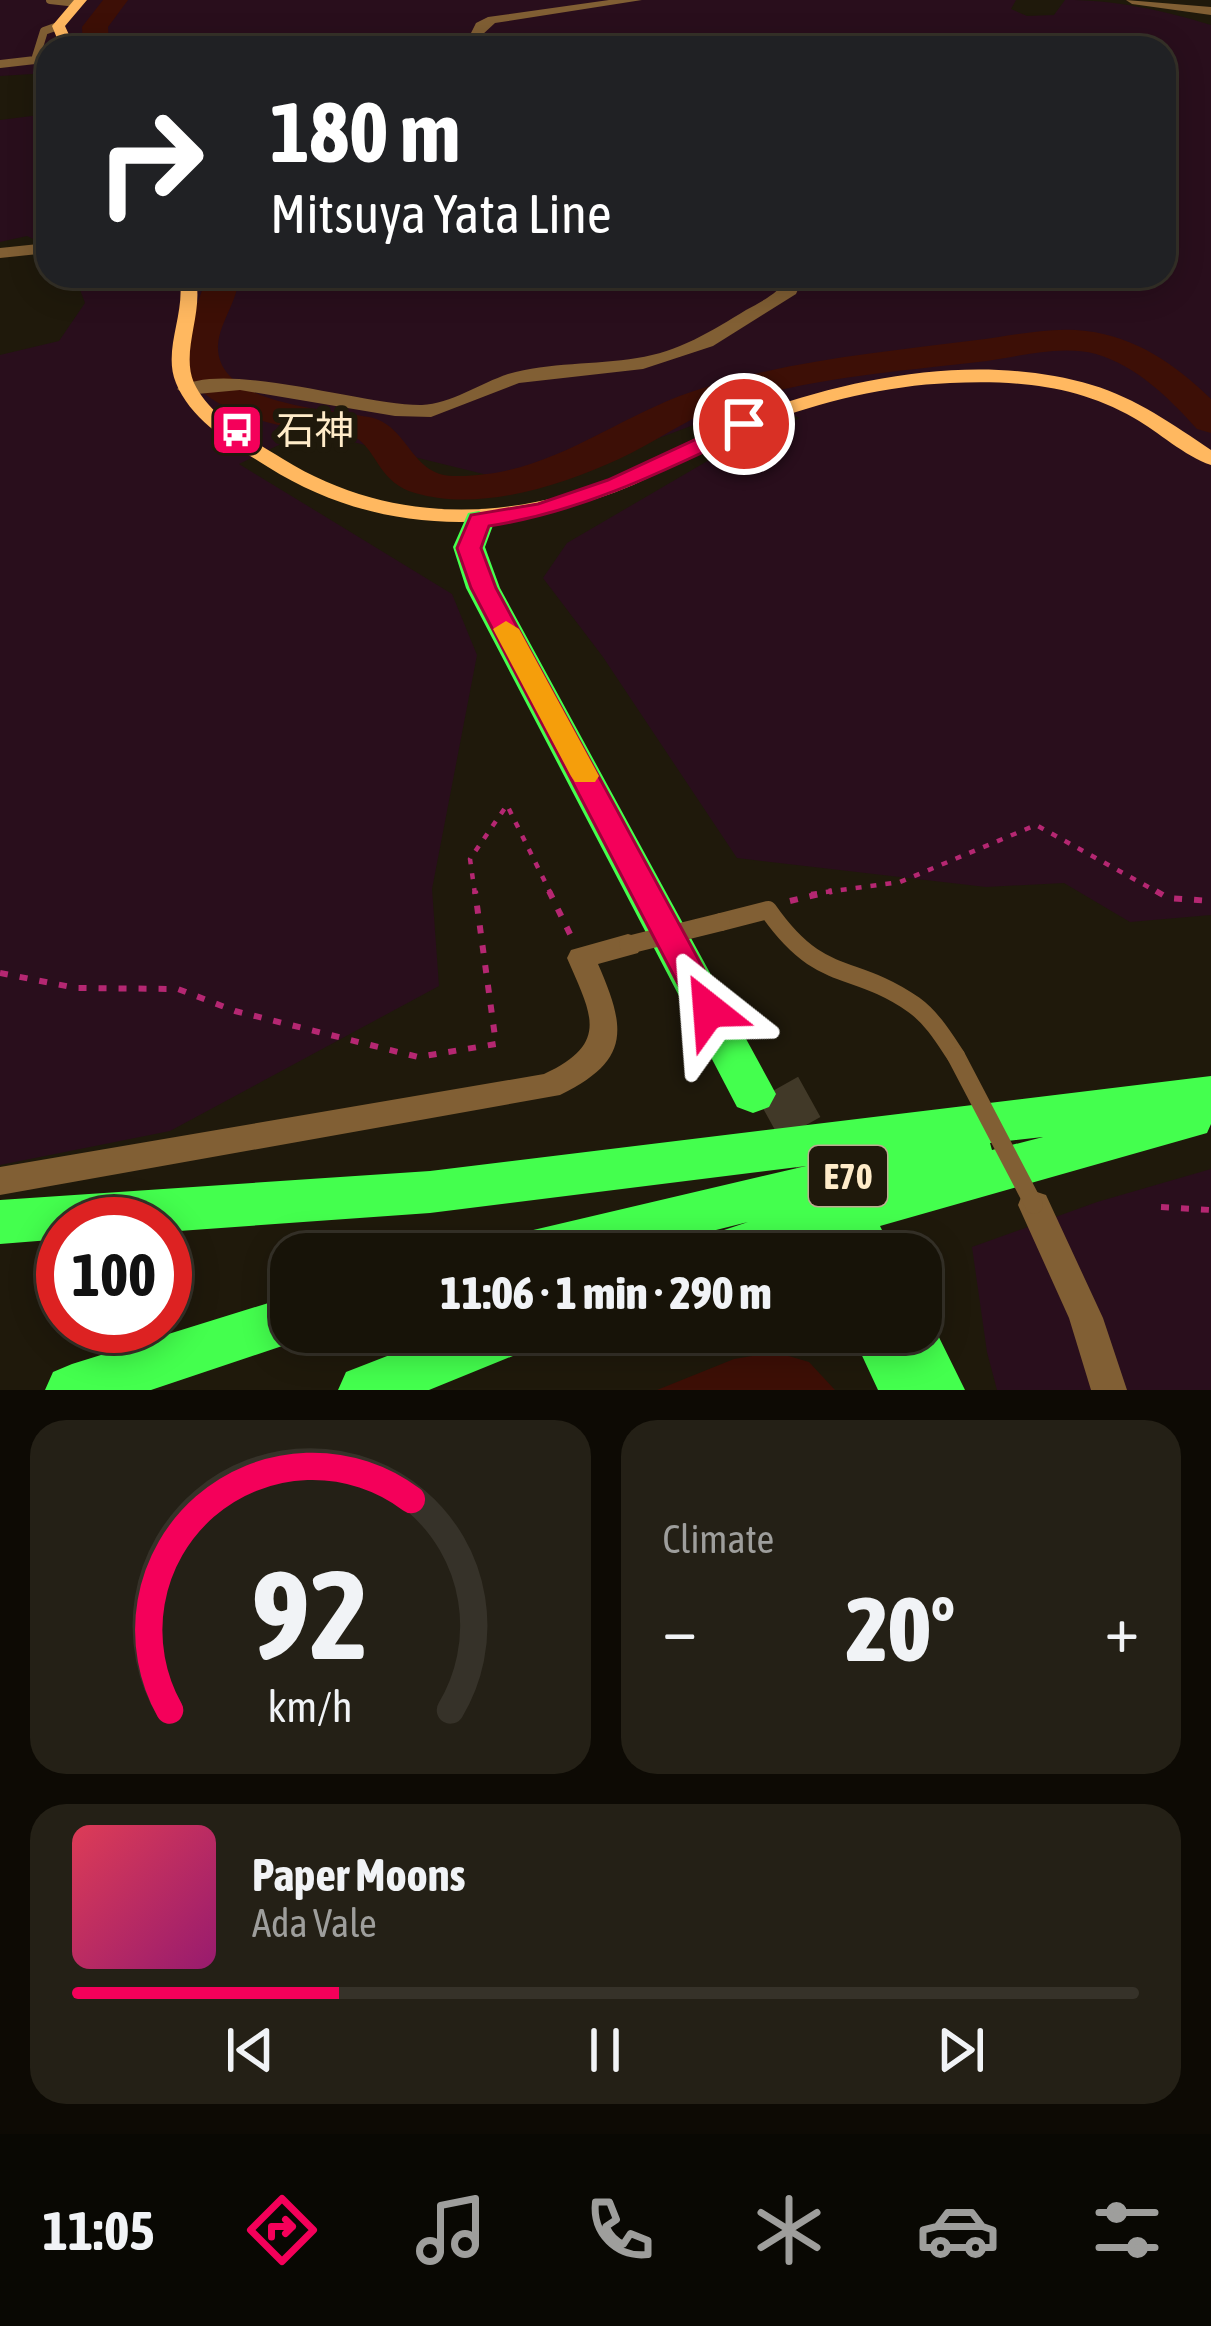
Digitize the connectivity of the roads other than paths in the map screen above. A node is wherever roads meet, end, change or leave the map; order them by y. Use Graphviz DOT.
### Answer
graph roads {
  1 [pos="50,0"];
  2 [pos="636,0"];
  3 [pos="1132,0"];
  4 [pos="79,1"];
  5 [pos="1211,11"];
  6 [pos="58,26"];
  7 [pos="42,36"];
  8 [pos="63,36"];
  9 [pos="477,36"];
  10 [pos="36,57"];
  11 [pos="0,64"];
  12 [pos="36,249"];
  13 [pos="0,253"];
  14 [pos="189,288"];
  15 [pos="791,288"];
  16 [pos="190,388"];
  17 [pos="1211,459"];
  18 [pos="479,520"];
  19 [pos="628,946"];
  20 [pos="765,1091"];
  21 [pos="1196,1104"];
  22 [pos="0,1180"];
  23 [pos="1034,1205"];
  24 [pos="0,1222"];
  25 [pos="622,1233"];
  26 [pos="787,1233"];
  27 [pos="270,1327"];
  28 [pos="459,1353"];
  29 [pos="887,1353"];
  30 [pos="920,1353"];
  31 [pos="72,1390"];
  32 [pos="365,1390"];
  33 [pos="905,1390"];
  34 [pos="938,1390"];
  35 [pos="1109,1390"];
  1 -- 4 [label="lane"];
  2 -- 9 [label="street"];
  3 -- 5 [label="street"];
  4 -- 6 [label="main road"];
  6 -- 7 [label="lane"];
  6 -- 8 [label="main road"];
  10 -- 11 [label="lane"];
  12 -- 13 [label="street"];
  14 -- 16 [label="main road"];
  15 -- 16 [label="street"];
  16 -- 18 [label="main road"];
  17 -- 18 [label="main road"];
  18 -- 20 [label="highway"];
  19 -- 22 [label="street"];
  19 -- 23 [label="lane, bridge"];
  21 -- 24 [label="highway"];
  21 -- 25 [label="highway, E70"];
  21 -- 26 [label="highway"];
  23 -- 35 [label="street"];
  27 -- 31 [label="highway"];
  28 -- 32 [label="highway"];
  29 -- 33 [label="highway"];
  30 -- 34 [label="highway"];
}
